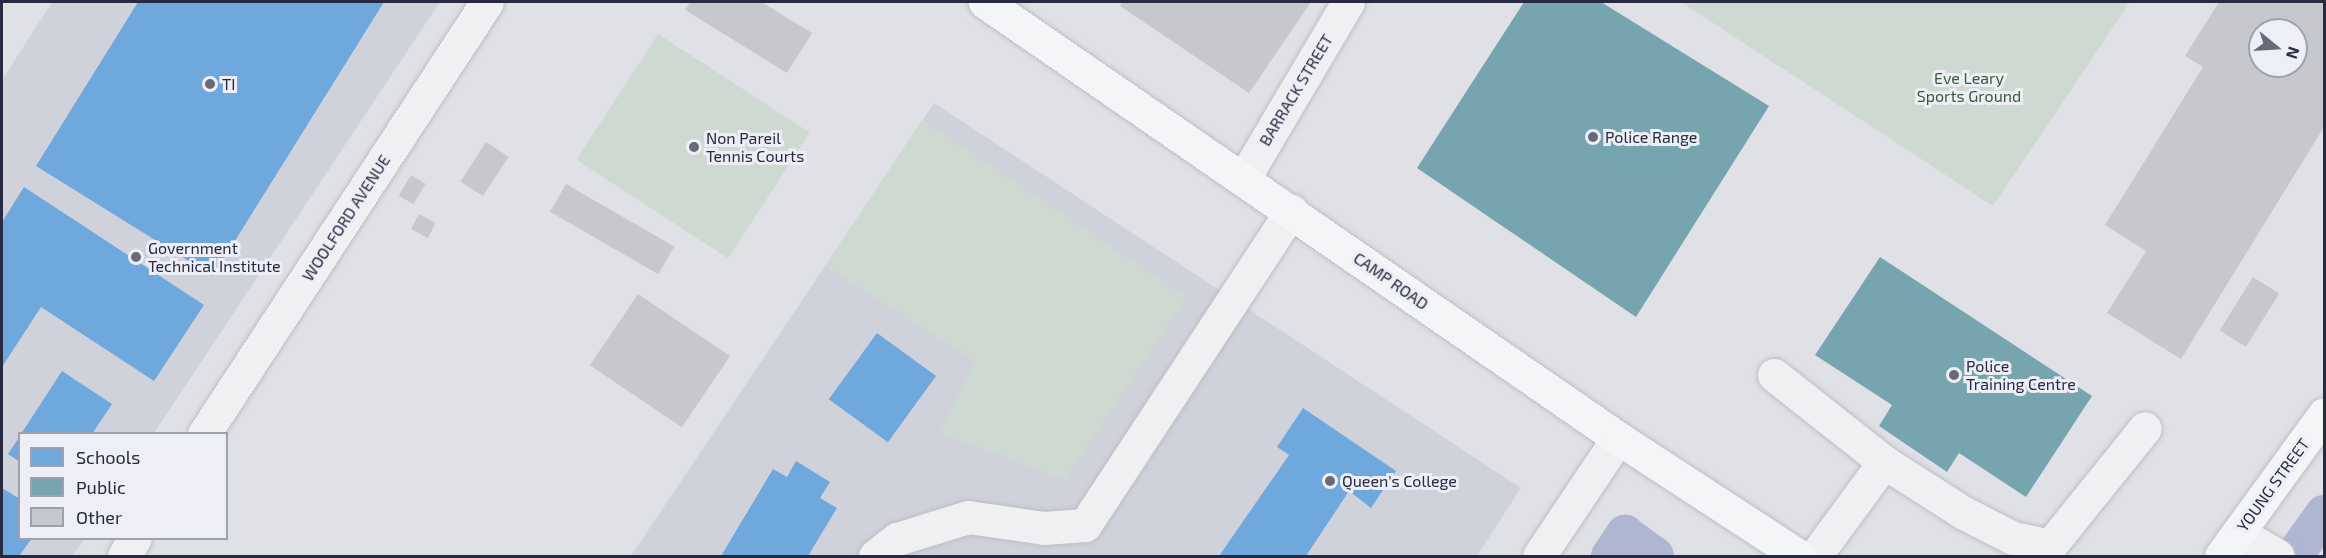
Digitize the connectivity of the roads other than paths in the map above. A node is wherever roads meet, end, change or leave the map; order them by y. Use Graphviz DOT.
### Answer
graph roads {
  1 [pos="487,2"];
  2 [pos="985,2"];
  3 [pos="1348,2"];
  4 [pos="1244,178"];
  5 [pos="1291,211"];
  6 [pos="1774,375"];
  7 [pos="2325,414"];
  8 [pos="2145,428"];
  9 [pos="205,432"];
  10 [pos="1618,438"];
  11 [pos="1884,462"];
  12 [pos="134,540"];
  13 [pos="2251,548"];
  14 [pos="124,556"];
  15 [pos="875,556"];
  16 [pos="1539,556"];
  17 [pos="1799,556"];
  18 [pos="1815,556"];
  1 -- 9 [label="street, WOOLFORD AVENUE"];
  2 -- 4 [label="main road, CAMP ROAD"];
  3 -- 4 [label="street, BARRACK STREET"];
  4 -- 5 [label="main road, CAMP ROAD"];
  5 -- 10 [label="main road, CAMP ROAD"];
  5 -- 15 [label="street"];
  6 -- 11 [label="street"];
  7 -- 13 [label="main road, YOUNG STREET"];
  8 -- 11 [label="street"];
  10 -- 16 [label="street"];
  10 -- 17 [label="main road, CAMP ROAD"];
  11 -- 18 [label="street"];
  12 -- 14 [label="street"];
}
